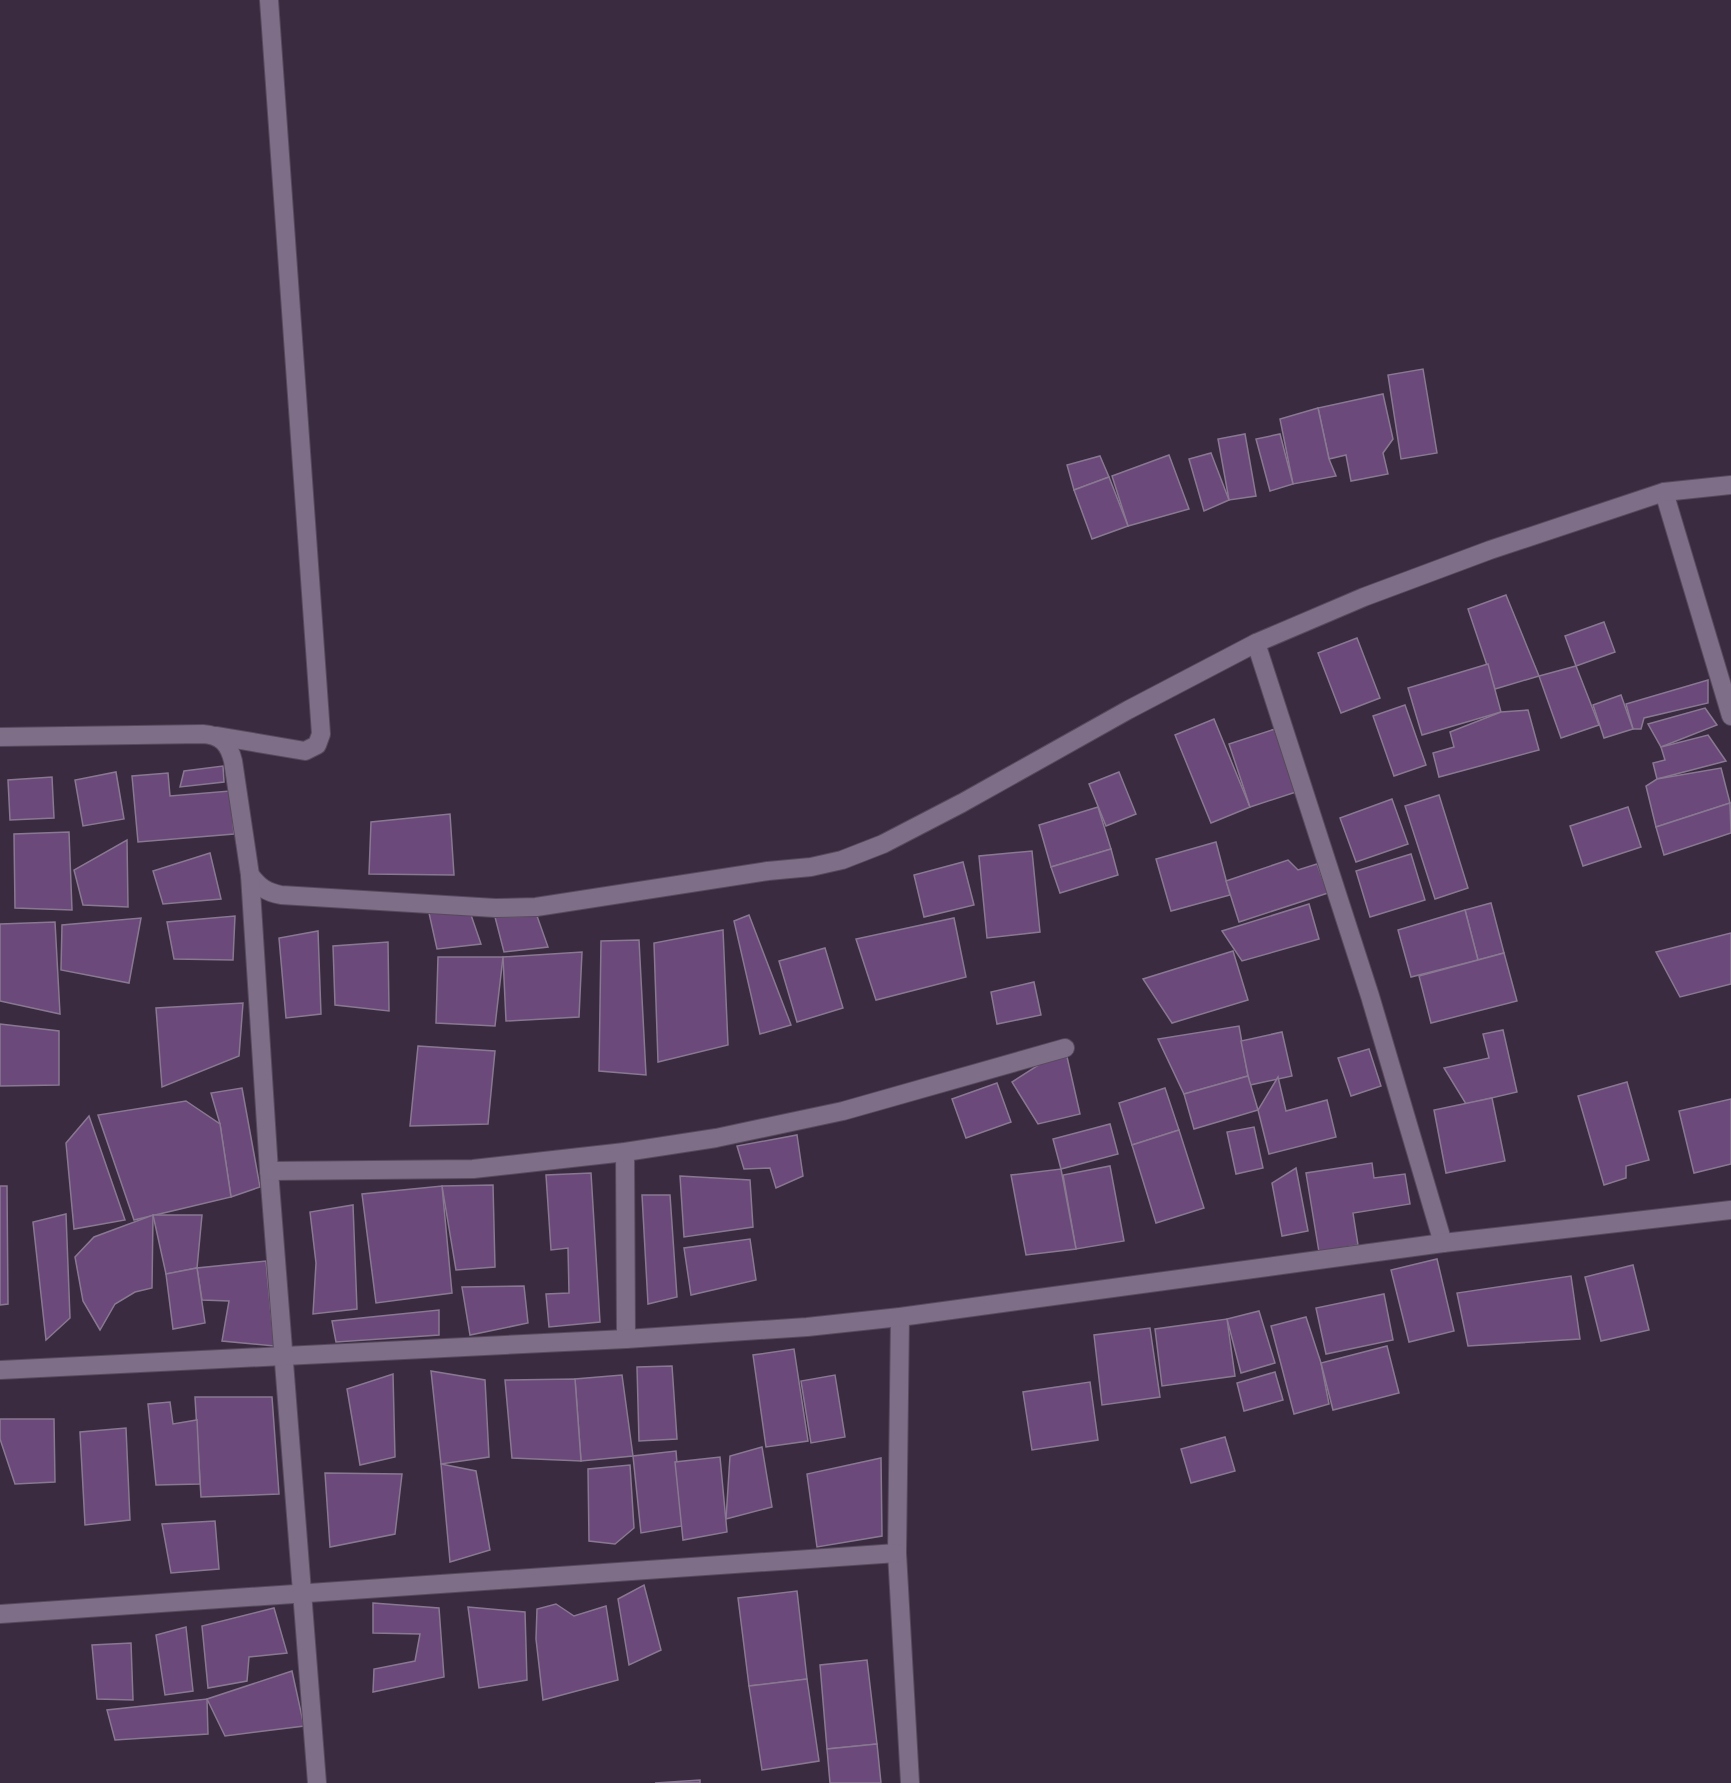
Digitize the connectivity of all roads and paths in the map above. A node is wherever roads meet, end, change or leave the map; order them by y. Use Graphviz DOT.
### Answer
graph roads {
  1 [pos="269,0"];
  2 [pos="1731,484"];
  3 [pos="1664,492"];
  4 [pos="1256,644"];
  5 [pos="1731,716"];
  6 [pos="217,736"];
  7 [pos="0,737"];
  8 [pos="250,875"];
  9 [pos="1065,1048"];
  10 [pos="626,1152"];
  11 [pos="269,1171"];
  12 [pos="1731,1210"];
  13 [pos="1443,1243"];
  14 [pos="900,1317"];
  15 [pos="626,1339"];
  16 [pos="284,1357"];
  17 [pos="0,1370"];
  18 [pos="897,1553"];
  19 [pos="302,1593"];
  20 [pos="0,1614"];
  21 [pos="317,1783"];
  22 [pos="910,1783"];
  1 -- 6 [label="street"];
  2 -- 3 [label="street"];
  3 -- 4 [label="street"];
  3 -- 5 [label="street"];
  4 -- 8 [label="street"];
  4 -- 13 [label="street"];
  6 -- 7 [label="street"];
  6 -- 8 [label="street"];
  8 -- 11 [label="street"];
  9 -- 10 [label="street"];
  10 -- 11 [label="street"];
  10 -- 15 [label="street"];
  11 -- 16 [label="street"];
  12 -- 13 [label="street"];
  13 -- 14 [label="street"];
  14 -- 15 [label="street"];
  14 -- 18 [label="street"];
  15 -- 16 [label="street"];
  16 -- 17 [label="street"];
  16 -- 19 [label="street"];
  18 -- 19 [label="street"];
  18 -- 22 [label="street"];
  19 -- 20 [label="street"];
  19 -- 21 [label="street"];
}
